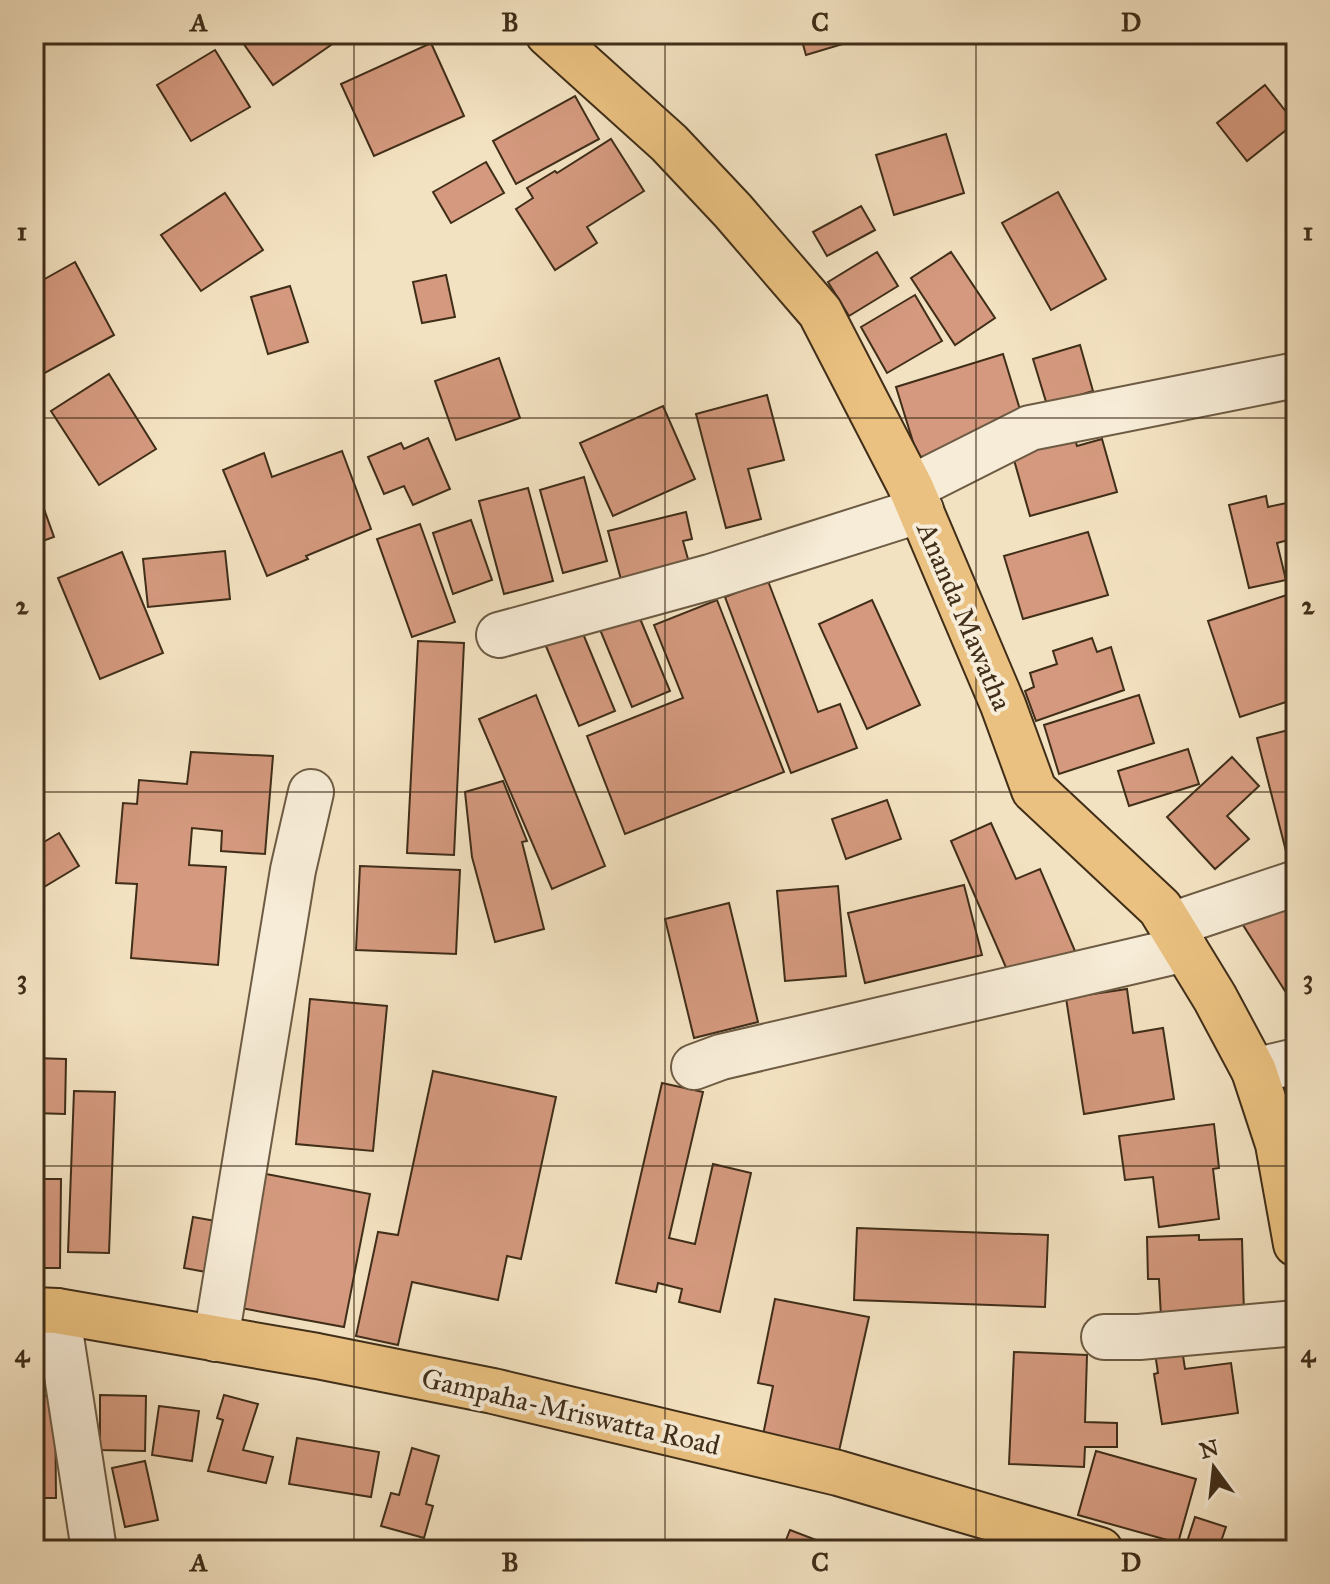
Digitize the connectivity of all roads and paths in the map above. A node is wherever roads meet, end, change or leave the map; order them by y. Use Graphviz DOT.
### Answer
graph roads {
  1 [pos="548,34"];
  2 [pos="1296,375"];
  3 [pos="916,499"];
  4 [pos="499,635"];
  5 [pos="311,792"];
  6 [pos="1296,883"];
  7 [pos="1178,937"];
  8 [pos="1296,1061"];
  9 [pos="694,1067"];
  10 [pos="1254,1071"];
  11 [pos="1296,1244"];
  12 [pos="45,1311"];
  13 [pos="1296,1323"];
  14 [pos="1104,1337"];
  15 [pos="216,1339"];
  16 [pos="94,1550"];
  17 [pos="1100,1550"];
  1 -- 3 [label="main road, Ananda Mawatha"];
  2 -- 3 [label="street"];
  3 -- 4 [label="street"];
  3 -- 7 [label="main road, Ananda Mawatha"];
  5 -- 15 [label="street"];
  6 -- 7 [label="street"];
  7 -- 9 [label="street"];
  7 -- 10 [label="main road, Ananda Mawatha"];
  8 -- 10 [label="street"];
  10 -- 11 [label="main road, Ananda Mawatha"];
  12 -- 15 [label="main road, Gampaha-Mriswatta Road"];
  12 -- 16 [label="street"];
  13 -- 14 [label="street"];
  15 -- 17 [label="main road, Gampaha-Mriswatta Road"];
}
